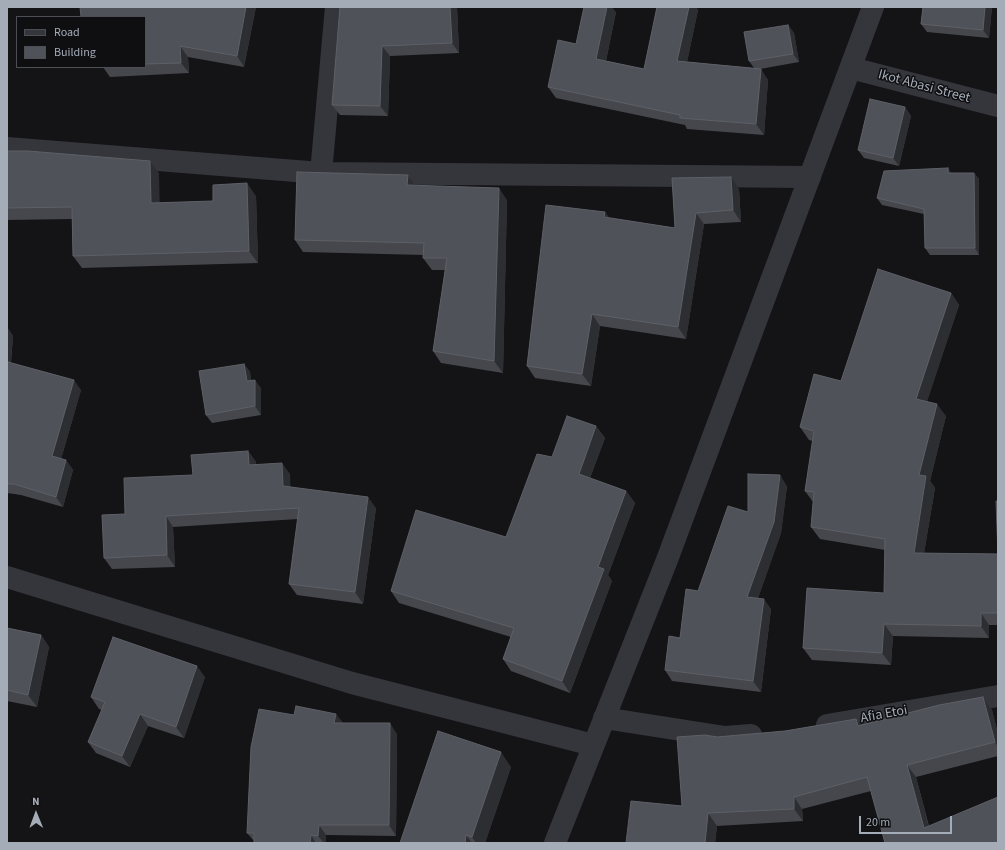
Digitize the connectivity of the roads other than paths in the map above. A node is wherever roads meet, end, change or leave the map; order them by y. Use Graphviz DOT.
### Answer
graph roads {
  1 [pos="336,7"];
  2 [pos="873,7"];
  3 [pos="851,68"];
  4 [pos="998,106"];
  5 [pos="7,148"];
  6 [pos="321,173"];
  7 [pos="810,177"];
  8 [pos="7,577"];
  9 [pos="998,696"];
  10 [pos="604,718"];
  11 [pos="808,728"];
  12 [pos="770,733"];
  13 [pos="593,745"];
  14 [pos="555,843"];
  1 -- 6 [label="street"];
  2 -- 3 [label="street"];
  3 -- 4 [label="street, Ikot Abasi Street"];
  3 -- 7 [label="street"];
  5 -- 6 [label="street"];
  6 -- 7 [label="street"];
  7 -- 10 [label="street"];
  8 -- 13 [label="street"];
  9 -- 11 [label="street, Afia Etoi"];
  10 -- 12 [label="street"];
  10 -- 13 [label="street"];
  13 -- 14 [label="street"];
}
